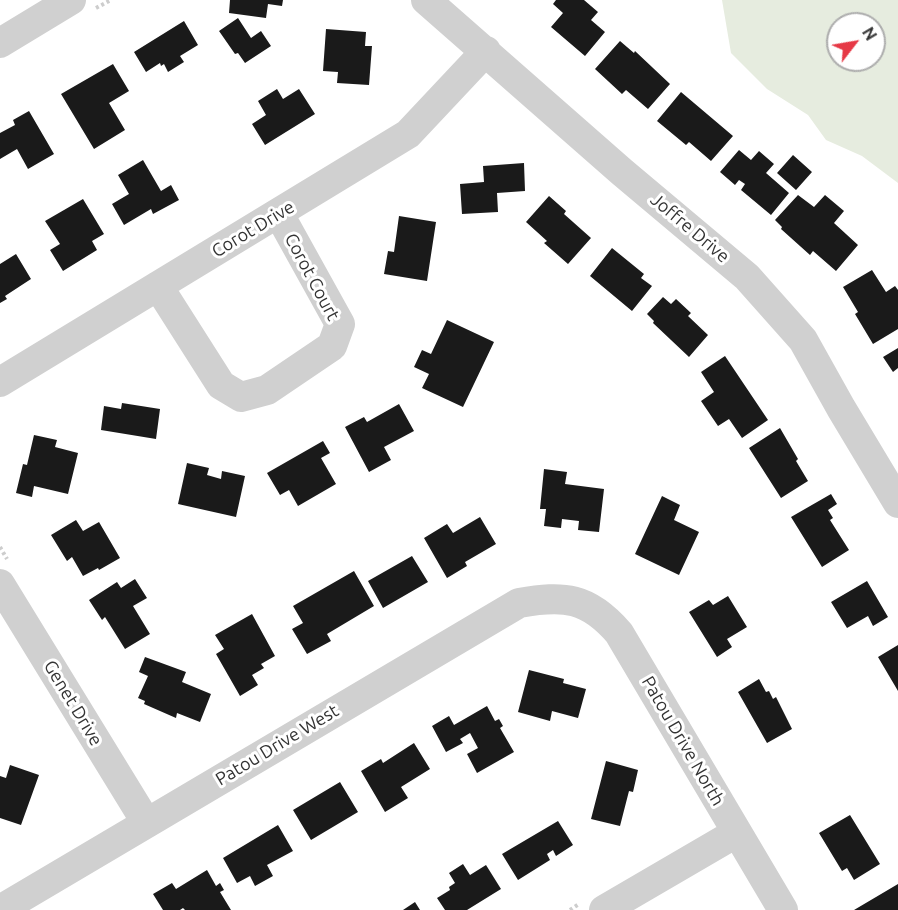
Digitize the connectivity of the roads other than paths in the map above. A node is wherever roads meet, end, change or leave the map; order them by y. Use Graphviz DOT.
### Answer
graph roads {
  1 [pos="71,0"];
  2 [pos="426,0"];
  3 [pos="0,43"];
  4 [pos="486,51"];
  5 [pos="279,214"];
  6 [pos="158,286"];
  7 [pos="0,382"];
  8 [pos="898,503"];
  9 [pos="0,584"];
  10 [pos="560,598"];
  11 [pos="146,822"];
  12 [pos="736,833"];
  13 [pos="596,904"];
  14 [pos="0,910"];
  15 [pos="783,910"];
  1 -- 3 [label="street"];
  2 -- 4 [label="street, Joffre Drive"];
  4 -- 5 [label="street, Corot Drive"];
  4 -- 8 [label="street, Joffre Drive"];
  5 -- 6 [label="street, Corot Drive"];
  5 -- 6 [label="street, Corot Court"];
  6 -- 7 [label="street, Corot Drive"];
  9 -- 11 [label="street, Genet Drive"];
  10 -- 11 [label="street, Patou Drive West"];
  10 -- 12 [label="street, Patou Drive North"];
  11 -- 14 [label="street, Patou Drive West"];
  12 -- 13 [label="street"];
  12 -- 15 [label="street, Patou Drive North"];
}
